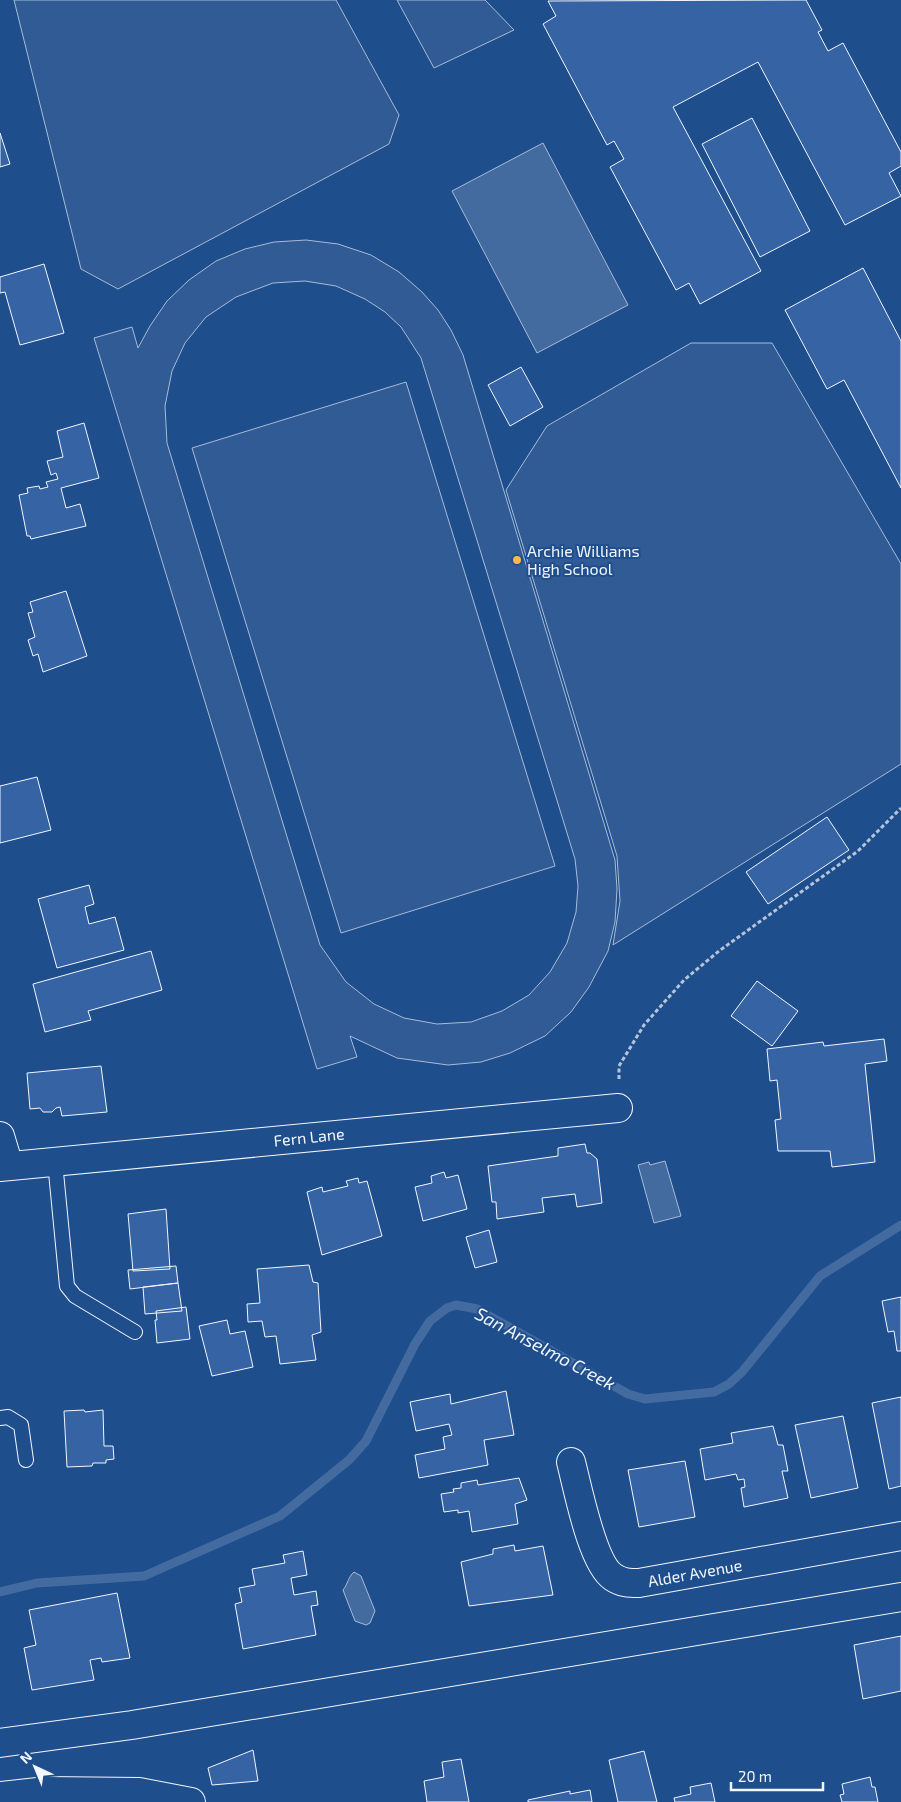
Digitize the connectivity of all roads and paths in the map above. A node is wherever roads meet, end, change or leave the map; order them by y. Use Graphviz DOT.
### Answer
graph roads {
  1 [pos="901,808"];
  2 [pos="618,1108"];
  3 [pos="0,1136"];
  4 [pos="55,1162"];
  5 [pos="4,1167"];
  6 [pos="135,1332"];
  7 [pos="0,1418"];
  8 [pos="26,1460"];
  9 [pos="570,1462"];
  10 [pos="901,1536"];
  11 [pos="901,1597"];
  12 [pos="0,1742"];
  13 [pos="0,1796"];
  14 [pos="191,1802"];
  1 -- 2 [label="path"];
  2 -- 4 [label="street, Fern Lane"];
  3 -- 5 [label="street"];
  4 -- 5 [label="street, Fern Lane"];
  4 -- 6 [label="lane"];
  7 -- 8 [label="lane"];
  9 -- 10 [label="street, Alder Avenue"];
  11 -- 12 [label="street"];
  13 -- 14 [label="street"];
}
